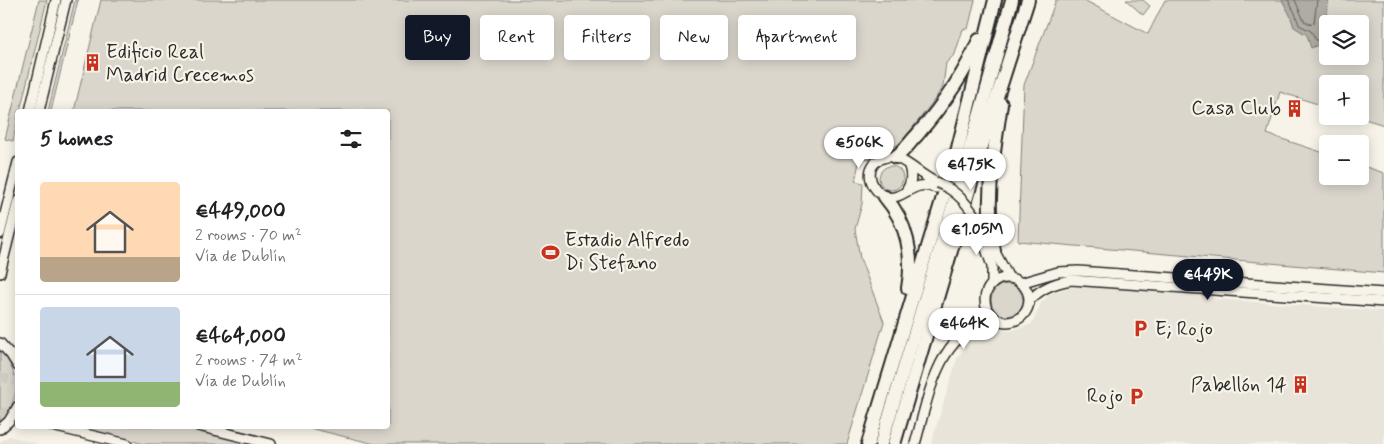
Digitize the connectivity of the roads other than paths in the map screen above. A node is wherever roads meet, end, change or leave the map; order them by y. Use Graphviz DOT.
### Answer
graph roads {
  1 [pos="56,0"];
  2 [pos="66,0"];
  3 [pos="1012,0"];
  4 [pos="1028,0"];
  5 [pos="994,1"];
  6 [pos="1008,60"];
  7 [pos="30,109"];
  8 [pos="39,109"];
  9 [pos="894,156"];
  10 [pos="909,166"];
  11 [pos="15,174"];
  12 [pos="937,185"];
  13 [pos="906,191"];
  14 [pos="885,197"];
  15 [pos="15,213"];
  16 [pos="978,225"];
  17 [pos="0,234"];
  18 [pos="994,250"];
  19 [pos="0,273"];
  20 [pos="1009,278"];
  21 [pos="1020,282"];
  22 [pos="992,284"];
  23 [pos="1384,293"];
  24 [pos="1029,301"];
  25 [pos="1384,302"];
  26 [pos="1000,320"];
  27 [pos="901,332"];
  28 [pos="0,343"];
  29 [pos="15,361"];
  30 [pos="15,411"];
  31 [pos="0,429"];
  32 [pos="64,429"];
  33 [pos="210,429"];
  34 [pos="127,444"];
  35 [pos="271,444"];
  36 [pos="868,444"];
  37 [pos="881,444"];
  38 [pos="894,444"];
  39 [pos="915,444"];
  1 -- 7 [label="street"];
  2 -- 8 [label="street"];
  3 -- 37 [label="highway"];
  4 -- 6 [label="highway"];
  5 -- 9 [label="highway"];
  5 -- 27 [label="highway"];
  6 -- 18 [label="highway"];
  6 -- 38 [label="highway"];
  9 -- 10 [label="street"];
  9 -- 14 [label="street"];
  10 -- 12 [label="street"];
  10 -- 13 [label="street"];
  11 -- 17 [label="street"];
  12 -- 13 [label="street"];
  12 -- 16 [label="street, bridge"];
  13 -- 14 [label="street"];
  14 -- 27 [label="highway"];
  15 -- 19 [label="street"];
  16 -- 18 [label="street"];
  16 -- 22 [label="street"];
  18 -- 20 [label="street"];
  20 -- 21 [label="street"];
  20 -- 22 [label="street"];
  21 -- 23 [label="street"];
  21 -- 24 [label="street"];
  22 -- 26 [label="street"];
  24 -- 25 [label="street"];
  24 -- 26 [label="street"];
  26 -- 39 [label="street"];
  27 -- 36 [label="highway"];
  28 -- 29 [label="street"];
  30 -- 31 [label="street"];
  32 -- 34 [label="street"];
  33 -- 35 [label="street"];
}
